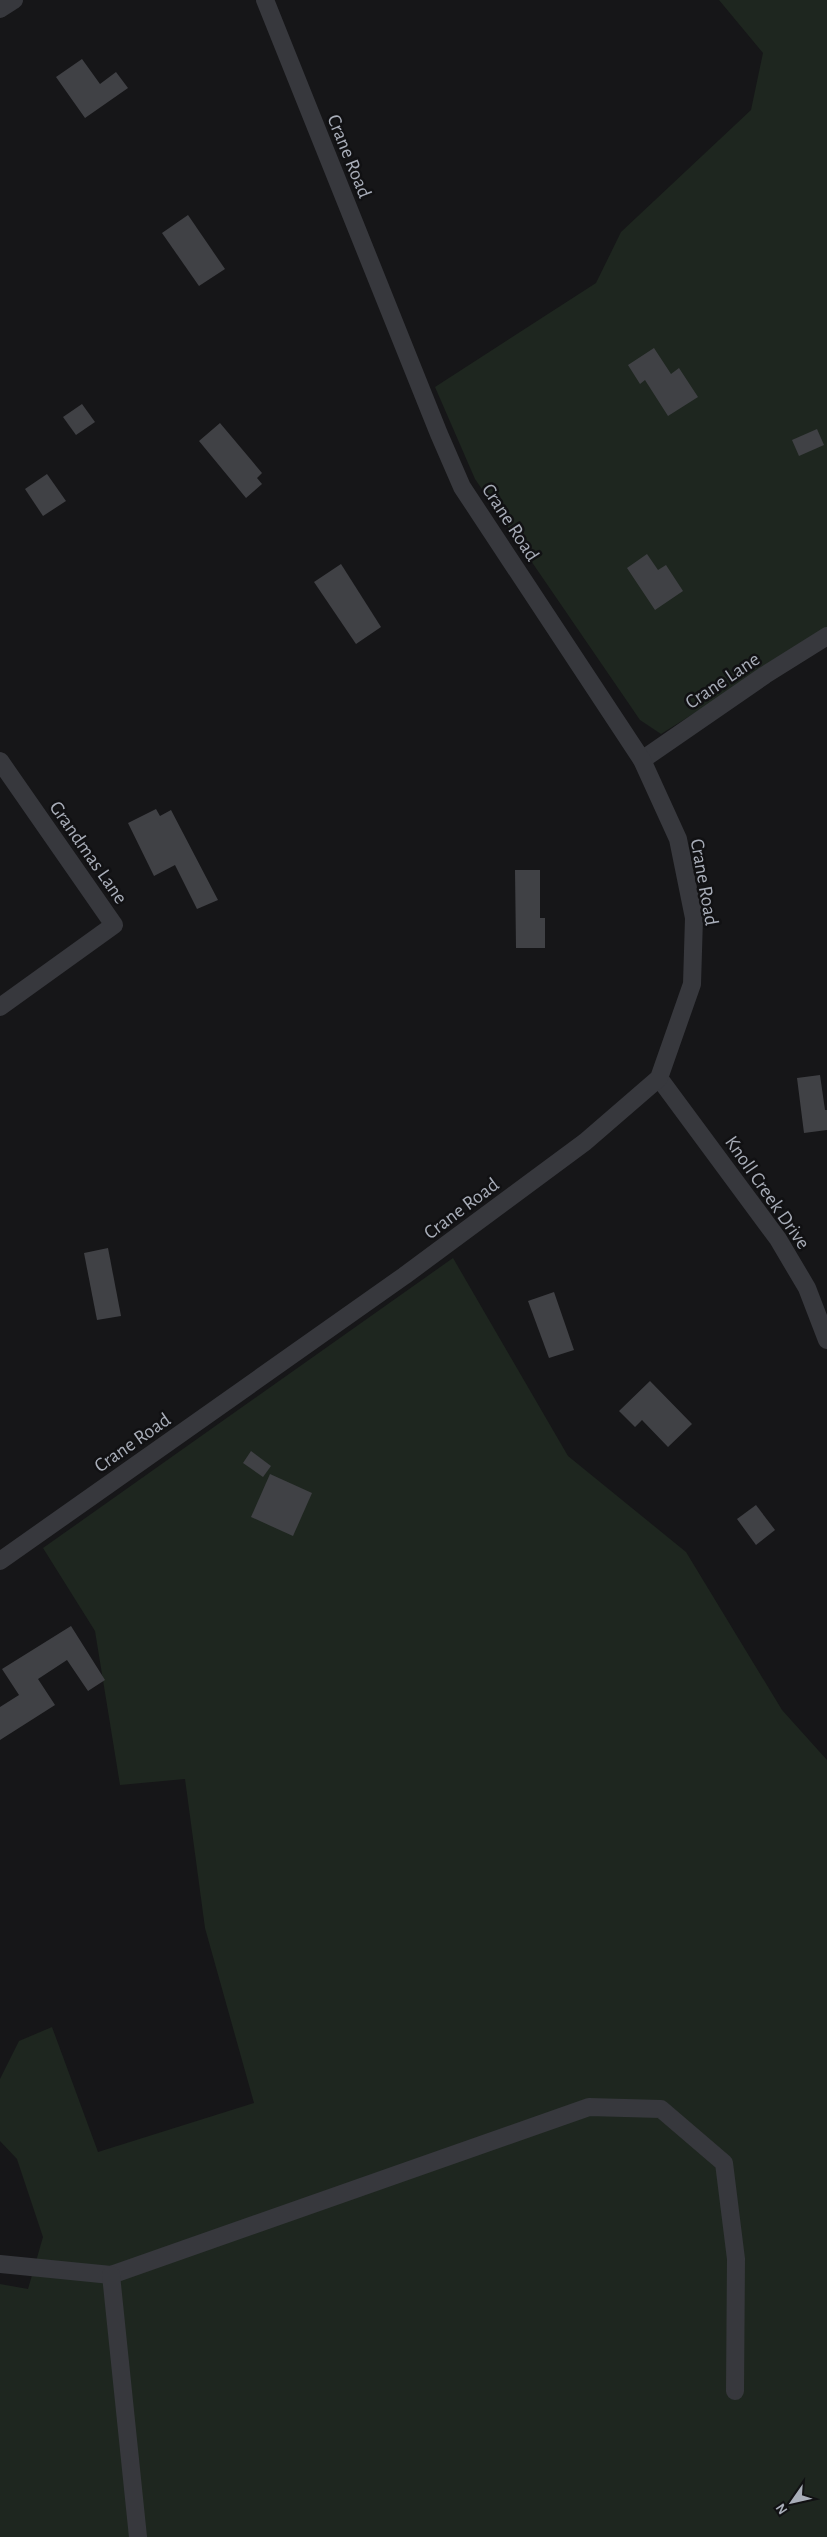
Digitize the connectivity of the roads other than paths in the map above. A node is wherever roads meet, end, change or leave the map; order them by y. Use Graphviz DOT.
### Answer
graph roads {
  1 [pos="14,0"];
  2 [pos="265,0"];
  3 [pos="0,10"];
  4 [pos="827,636"];
  5 [pos="642,760"];
  6 [pos="0,761"];
  7 [pos="0,1008"];
  8 [pos="659,1078"];
  9 [pos="827,1340"];
  10 [pos="0,1561"];
  11 [pos="0,2264"];
  12 [pos="111,2275"];
  13 [pos="736,2391"];
  14 [pos="138,2537"];
  1 -- 3 [label="street"];
  2 -- 5 [label="street, Crane Road"];
  4 -- 5 [label="street, Crane Lane"];
  5 -- 8 [label="street, Crane Road"];
  6 -- 7 [label="street, Grandmas Lane"];
  8 -- 9 [label="street, Knoll Creek Drive"];
  8 -- 10 [label="street, Crane Road"];
  11 -- 12 [label="street"];
  12 -- 13 [label="street"];
  12 -- 14 [label="street"];
}
